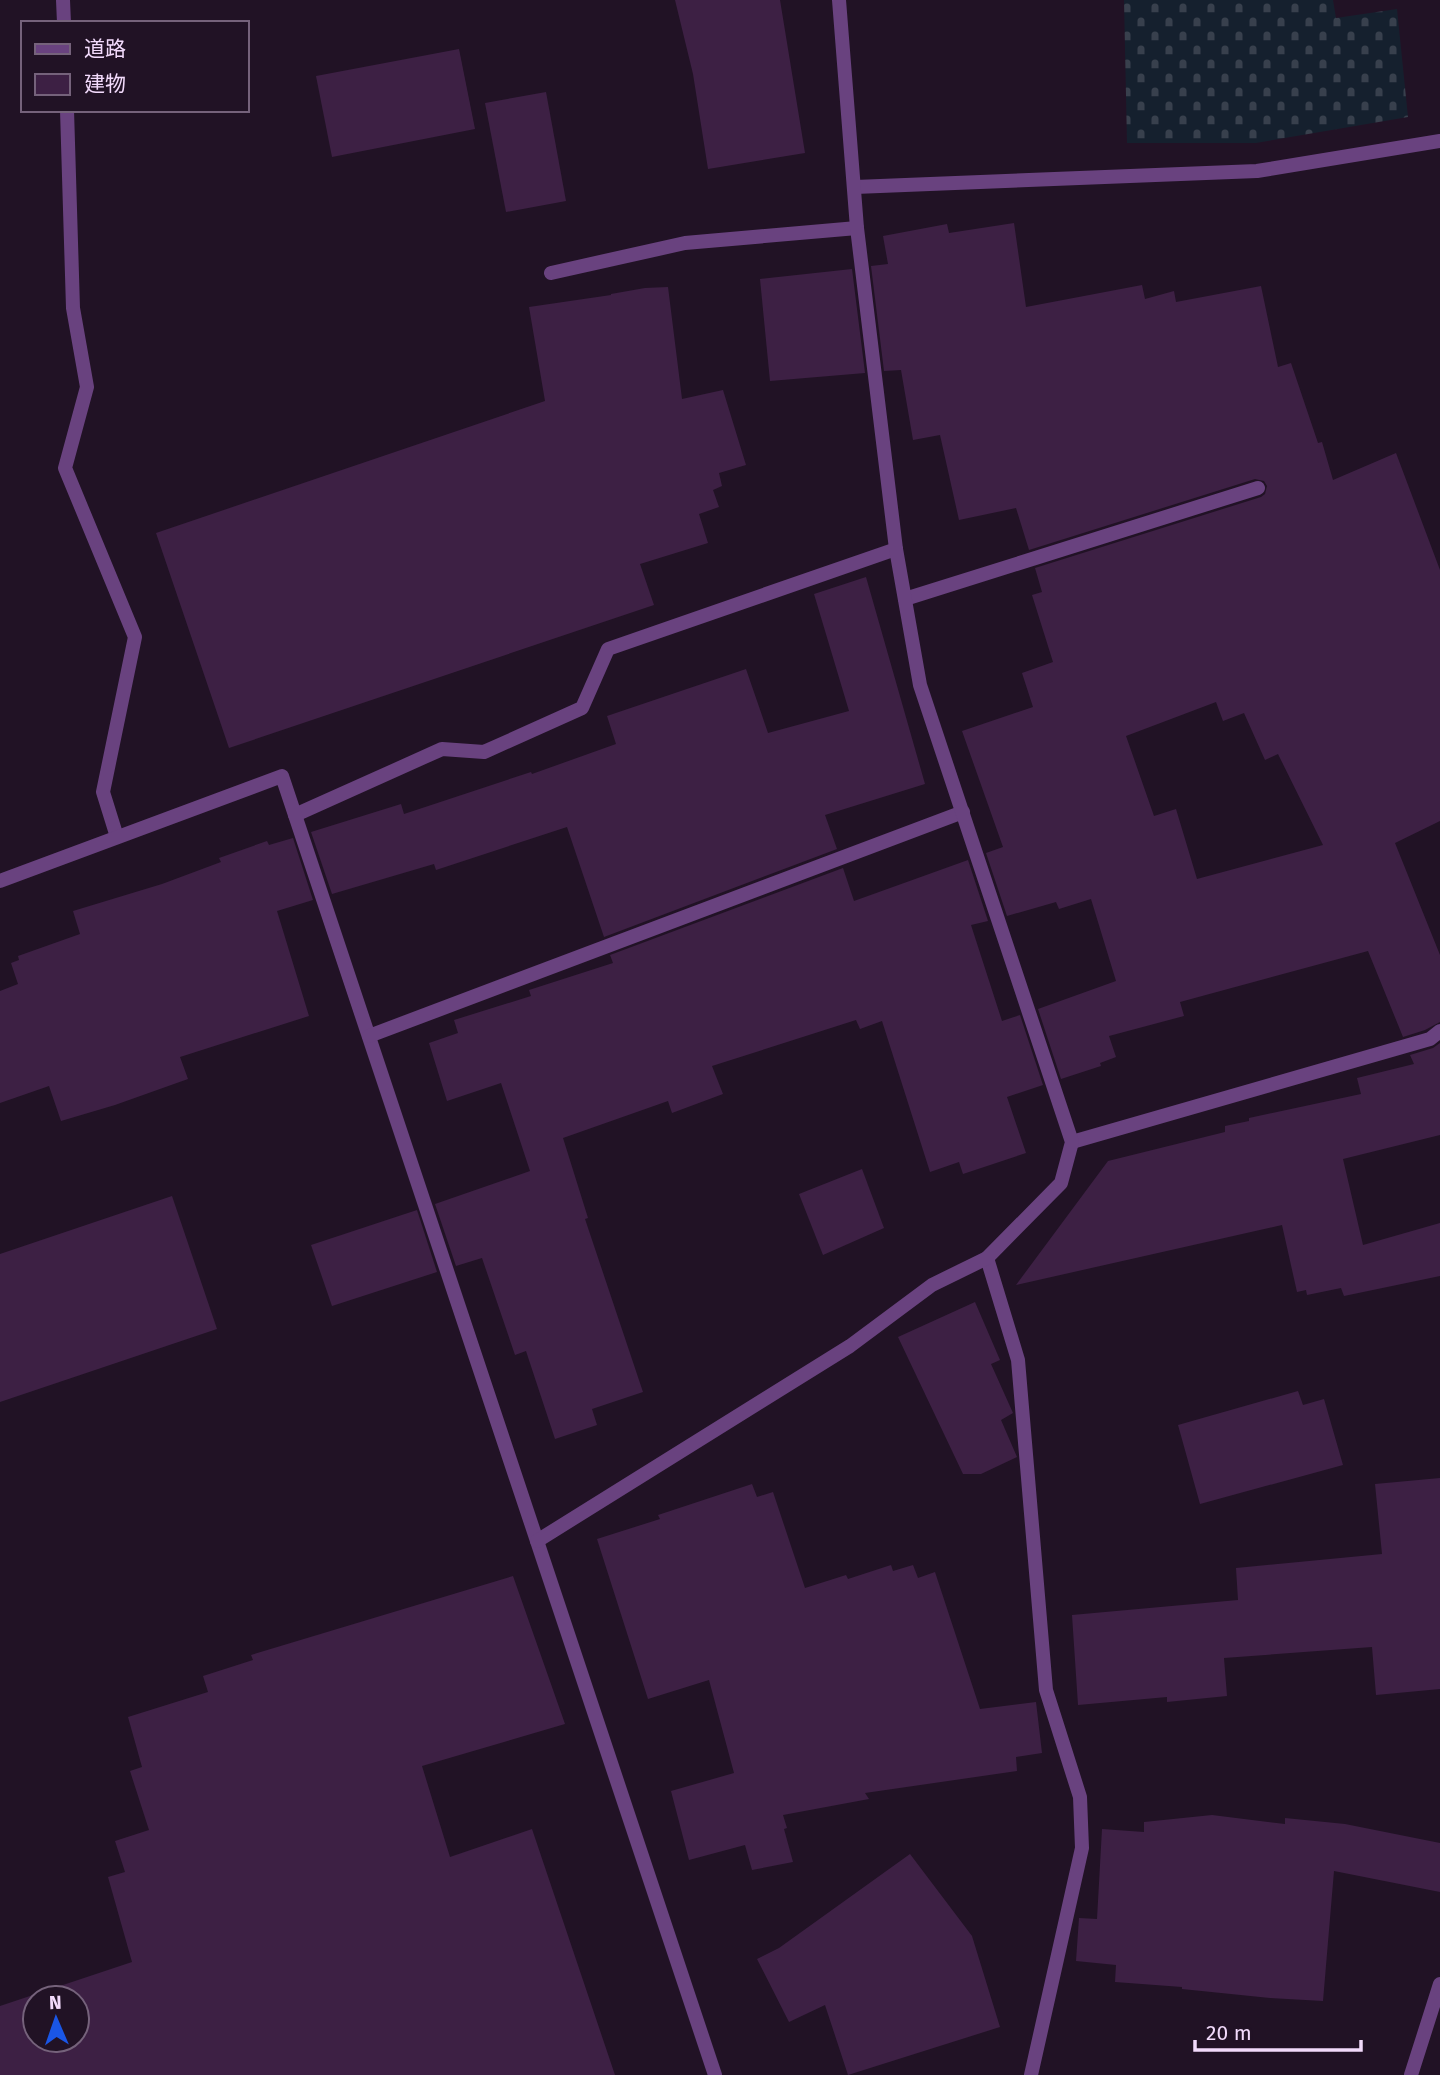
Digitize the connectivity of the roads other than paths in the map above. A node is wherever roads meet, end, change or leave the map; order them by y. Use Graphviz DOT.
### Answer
graph roads {
  1 [pos="63,0"];
  2 [pos="839,0"];
  3 [pos="64,21"];
  4 [pos="66,112"];
  5 [pos="1440,141"];
  6 [pos="855,187"];
  7 [pos="858,228"];
  8 [pos="551,273"];
  9 [pos="1258,488"];
  10 [pos="896,549"];
  11 [pos="905,598"];
  12 [pos="963,812"];
  13 [pos="295,815"];
  14 [pos="117,837"];
  15 [pos="0,881"];
  16 [pos="1440,1031"];
  17 [pos="369,1036"];
  18 [pos="1072,1142"];
  19 [pos="988,1258"];
  20 [pos="537,1541"];
  21 [pos="1440,1984"];
  22 [pos="715,2075"];
  23 [pos="1031,2075"];
  24 [pos="1411,2075"];
  1 -- 3 [label="street"];
  2 -- 6 [label="street"];
  4 -- 14 [label="street"];
  5 -- 6 [label="street"];
  6 -- 7 [label="street"];
  7 -- 8 [label="street"];
  7 -- 10 [label="street"];
  9 -- 11 [label="street"];
  10 -- 11 [label="street"];
  10 -- 13 [label="street"];
  11 -- 12 [label="street"];
  12 -- 17 [label="street"];
  12 -- 18 [label="street"];
  13 -- 14 [label="street"];
  13 -- 17 [label="street"];
  14 -- 15 [label="street"];
  16 -- 18 [label="street"];
  17 -- 20 [label="street"];
  18 -- 19 [label="street"];
  19 -- 20 [label="street"];
  19 -- 23 [label="street"];
  20 -- 22 [label="street"];
  21 -- 24 [label="street"];
}
